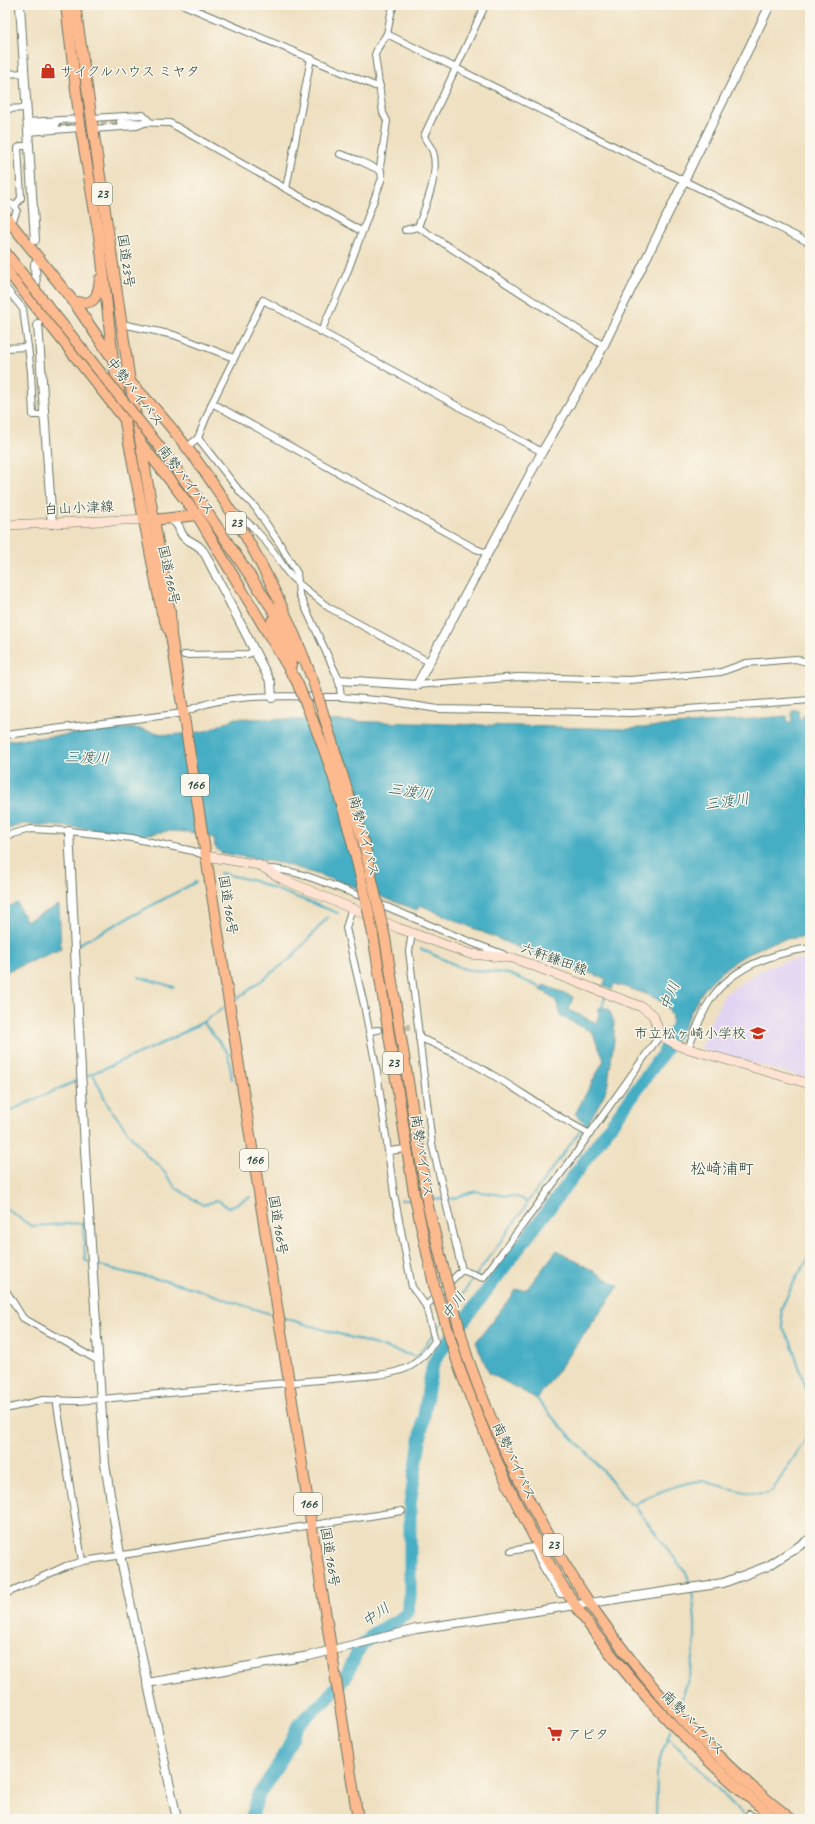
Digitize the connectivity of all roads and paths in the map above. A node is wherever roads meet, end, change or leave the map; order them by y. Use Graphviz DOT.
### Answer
graph roads {
  1 [pos="20,5"];
  2 [pos="66,5"];
  3 [pos="75,5"];
  4 [pos="184,5"];
  5 [pos="394,5"];
  6 [pos="478,5"];
  7 [pos="770,5"];
  8 [pos="387,34"];
  9 [pos="312,58"];
  10 [pos="456,68"];
  11 [pos="25,73"];
  12 [pos="5,74"];
  13 [pos="380,86"];
  14 [pos="27,108"];
  15 [pos="5,109"];
  16 [pos="91,118"];
  17 [pos="149,121"];
  18 [pos="120,122"];
  19 [pos="80,124"];
  20 [pos="56,125"];
  21 [pos="28,127"];
  22 [pos="92,129"];
  23 [pos="29,146"];
  24 [pos="340,154"];
  25 [pos="381,171"];
  26 [pos="684,181"];
  27 [pos="286,189"];
  28 [pos="5,200"];
  29 [pos="15,206"];
  30 [pos="9,217"];
  31 [pos="418,227"];
  32 [pos="405,230"];
  33 [pos="361,231"];
  34 [pos="34,240"];
  35 [pos="100,242"];
  36 [pos="810,243"];
  37 [pos="5,252"];
  38 [pos="35,264"];
  39 [pos="5,268"];
  40 [pos="5,287"];
  41 [pos="37,297"];
  42 [pos="73,301"];
  43 [pos="38,324"];
  44 [pos="122,324"];
  45 [pos="321,332"];
  46 [pos="124,339"];
  47 [pos="604,346"];
  48 [pos="28,347"];
  49 [pos="5,348"];
  50 [pos="234,358"];
  51 [pos="113,360"];
  52 [pos="130,382"];
  53 [pos="146,397"];
  54 [pos="212,403"];
  55 [pos="45,415"];
  56 [pos="126,423"];
  57 [pos="198,438"];
  58 [pos="142,444"];
  59 [pos="187,447"];
  60 [pos="542,452"];
  61 [pos="227,508"];
  62 [pos="194,515"];
  63 [pos="143,519"];
  64 [pos="170,519"];
  65 [pos="154,520"];
  66 [pos="52,524"];
  67 [pos="5,525"];
  68 [pos="181,532"];
  69 [pos="487,553"];
  70 [pos="236,554"];
  71 [pos="298,583"];
  72 [pos="171,635"];
  73 [pos="255,651"];
  74 [pos="184,655"];
  75 [pos="429,662"];
  76 [pos="810,663"];
  77 [pos="339,680"];
  78 [pos="297,682"];
  79 [pos="311,682"];
  80 [pos="417,685"];
  81 [pos="341,697"];
  82 [pos="272,698"];
  83 [pos="810,700"];
  84 [pos="320,705"];
  85 [pos="184,714"];
  86 [pos="5,735"];
  87 [pos="69,831"];
  88 [pos="5,836"];
  89 [pos="206,856"];
  90 [pos="267,869"];
  91 [pos="352,908"];
  92 [pos="412,933"];
  93 [pos="810,948"];
  94 [pos="512,958"];
  95 [pos="417,1026"];
  96 [pos="410,1027"];
  97 [pos="378,1030"];
  98 [pos="369,1031"];
  99 [pos="660,1035"];
  100 [pos="419,1038"];
  101 [pos="683,1047"];
  102 [pos="810,1084"];
  103 [pos="587,1132"];
  104 [pos="432,1144"];
  105 [pos="418,1146"];
  106 [pos="406,1148"];
  107 [pos="389,1151"];
  108 [pos="462,1270"];
  109 [pos="5,1289"];
  110 [pos="426,1306"];
  111 [pos="97,1360"];
  112 [pos="289,1382"];
  113 [pos="100,1398"];
  114 [pos="59,1399"];
  115 [pos="5,1409"];
  116 [pos="402,1511"];
  117 [pos="311,1524"];
  118 [pos="810,1539"];
  119 [pos="511,1550"];
  120 [pos="120,1555"];
  121 [pos="82,1561"];
  122 [pos="5,1594"];
  123 [pos="568,1594"];
  124 [pos="589,1604"];
  125 [pos="575,1606"];
  126 [pos="330,1650"];
  127 [pos="147,1683"];
  128 [pos="672,1717"];
  129 [pos="680,1725"];
  130 [pos="748,1814"];
  131 [pos="177,1819"];
  132 [pos="358,1819"];
  133 [pos="757,1819"];
  134 [pos="775,1819"];
  135 [pos="791,1819"];
  1 -- 11 [label="street"];
  2 -- 19 [label="highway, 国道23号 / 23"];
  3 -- 16 [label="highway, 国道23号 / 23"];
  4 -- 9 [label="street"];
  5 -- 8 [label="street"];
  6 -- 10 [label="street"];
  7 -- 26 [label="street"];
  8 -- 10 [label="street"];
  8 -- 13 [label="street"];
  9 -- 13 [label="street"];
  9 -- 27 [label="street"];
  10 -- 26 [label="street"];
  10 -- 31 [label="street"];
  11 -- 12 [label="street"];
  11 -- 14 [label="street"];
  13 -- 25 [label="street"];
  14 -- 15 [label="street"];
  14 -- 21 [label="street"];
  16 -- 17 [label="street"];
  16 -- 22 [label="highway, 国道23号 / 23"];
  17 -- 18 [label="street"];
  17 -- 22 [label="street"];
  17 -- 27 [label="street"];
  19 -- 21 [label="street"];
  19 -- 21 [label="street"];
  19 -- 35 [label="highway, 国道23号 / 23"];
  20 -- 21 [label="street"];
  21 -- 23 [label="street"];
  22 -- 44 [label="highway, 国道23号 / 23"];
  23 -- 29 [label="street"];
  23 -- 34 [label="street"];
  24 -- 25 [label="street"];
  25 -- 33 [label="street"];
  26 -- 36 [label="street"];
  26 -- 47 [label="street"];
  27 -- 33 [label="street"];
  28 -- 29 [label="street"];
  29 -- 30 [label="street"];
  30 -- 42 [label="highway, 23"];
  31 -- 32 [label="street"];
  31 -- 47 [label="street"];
  33 -- 45 [label="street"];
  35 -- 42 [label="highway"];
  35 -- 51 [label="highway, 国道23号 / 23"];
  37 -- 70 [label="highway, 中勢バイパス / 23, bridge"];
  38 -- 41 [label="street"];
  39 -- 56 [label="highway, 23"];
  40 -- 48 [label="street"];
  42 -- 51 [label="highway, 23"];
  43 -- 55 [label="street"];
  44 -- 46 [label="highway, 国道23号 / 23"];
  44 -- 50 [label="street"];
  45 -- 50 [label="street"];
  45 -- 60 [label="street"];
  46 -- 52 [label="highway, 国道23号 / 23"];
  46 -- 53 [label="highway, 23"];
  47 -- 60 [label="street"];
  48 -- 49 [label="street"];
  48 -- 55 [label="street"];
  50 -- 54 [label="street"];
  51 -- 52 [label="highway, 23"];
  51 -- 56 [label="highway, 国道23号 / 23"];
  52 -- 53 [label="highway, 23"];
  52 -- 58 [label="highway, 国道23号 / 23"];
  53 -- 59 [label="highway, 23"];
  54 -- 57 [label="street"];
  54 -- 69 [label="street"];
  55 -- 66 [label="street"];
  56 -- 58 [label="highway, 23"];
  56 -- 63 [label="highway, 国道23号 / 23"];
  57 -- 59 [label="street"];
  57 -- 71 [label="street"];
  58 -- 62 [label="highway, 南勢バイパス / 23"];
  58 -- 65 [label="highway, 国道23号 / 23"];
  59 -- 61 [label="highway, 23"];
  60 -- 69 [label="street"];
  61 -- 71 [label="street"];
  61 -- 79 [label="highway, 23"];
  62 -- 64 [label="highway"];
  62 -- 68 [label="street"];
  62 -- 78 [label="highway, 南勢バイパス / 23"];
  63 -- 65 [label="main road, 白山小津線"];
  63 -- 66 [label="main road, 白山小津線"];
  63 -- 72 [label="highway, 国道166号 / 166"];
  64 -- 65 [label="highway"];
  64 -- 68 [label="street"];
  65 -- 72 [label="highway, 国道166号 / 166"];
  66 -- 67 [label="main road, 白山小津線"];
  68 -- 73 [label="street"];
  69 -- 75 [label="street"];
  70 -- 78 [label="highway, 中勢バイパス / 23"];
  70 -- 79 [label="highway, 中勢バイパス / 23"];
  71 -- 75 [label="street"];
  71 -- 77 [label="street"];
  72 -- 85 [label="highway, 国道166号 / 166"];
  73 -- 74 [label="street"];
  73 -- 82 [label="street"];
  75 -- 80 [label="street"];
  76 -- 80 [label="street"];
  77 -- 80 [label="street"];
  77 -- 81 [label="street"];
  78 -- 106 [label="highway, 南勢バイパス / 23, bridge"];
  79 -- 84 [label="highway, 中勢バイパス / 23, bridge"];
  81 -- 82 [label="street"];
  81 -- 83 [label="street"];
  82 -- 85 [label="street"];
  84 -- 105 [label="highway, 南勢バイパス / 23, bridge"];
  85 -- 86 [label="street"];
  85 -- 89 [label="highway, 国道166号 / 166"];
  87 -- 88 [label="street"];
  87 -- 89 [label="street"];
  87 -- 111 [label="street"];
  89 -- 90 [label="main road, 六軒鎌田線"];
  89 -- 112 [label="highway, 国道166号 / 166"];
  90 -- 91 [label="main road, 六軒鎌田線"];
  90 -- 94 [label="street"];
  91 -- 92 [label="main road, 六軒鎌田線"];
  91 -- 98 [label="street"];
  92 -- 94 [label="main road, 六軒鎌田線"];
  92 -- 95 [label="street"];
  93 -- 101 [label="street"];
  94 -- 99 [label="main road, 六軒鎌田線"];
  95 -- 96 [label="street"];
  95 -- 100 [label="street"];
  97 -- 98 [label="street"];
  98 -- 107 [label="street"];
  99 -- 101 [label="main road"];
  99 -- 103 [label="street"];
  100 -- 103 [label="street"];
  100 -- 104 [label="street"];
  101 -- 102 [label="main road"];
  103 -- 108 [label="street"];
  104 -- 105 [label="street"];
  104 -- 108 [label="street"];
  105 -- 124 [label="highway, 南勢バイパス / 23, bridge"];
  106 -- 107 [label="street"];
  106 -- 123 [label="highway, 南勢バイパス / 23, bridge"];
  107 -- 110 [label="street"];
  108 -- 110 [label="street"];
  109 -- 111 [label="street"];
  110 -- 112 [label="street"];
  111 -- 113 [label="street"];
  112 -- 113 [label="street"];
  112 -- 117 [label="highway, 国道166号 / 166"];
  113 -- 114 [label="street"];
  113 -- 120 [label="street"];
  114 -- 115 [label="street"];
  114 -- 121 [label="street"];
  116 -- 117 [label="street"];
  117 -- 120 [label="street"];
  117 -- 126 [label="highway, 国道166号 / 166"];
  118 -- 124 [label="street"];
  119 -- 123 [label="street"];
  120 -- 121 [label="street"];
  120 -- 127 [label="street"];
  121 -- 122 [label="street"];
  123 -- 125 [label="highway, 南勢バイパス / 23"];
  124 -- 125 [label="street"];
  124 -- 128 [label="highway, 南勢バイパス / 23"];
  125 -- 126 [label="street"];
  125 -- 128 [label="highway, 南勢バイパス / 23"];
  126 -- 127 [label="street"];
  126 -- 132 [label="highway, 国道166号 / 166"];
  127 -- 131 [label="street"];
  128 -- 129 [label="highway, 南勢バイパス / 23"];
  129 -- 134 [label="highway, 南勢バイパス / 23"];
  129 -- 135 [label="highway, 南勢バイパス / 23"];
  130 -- 133 [label="street"];
}
